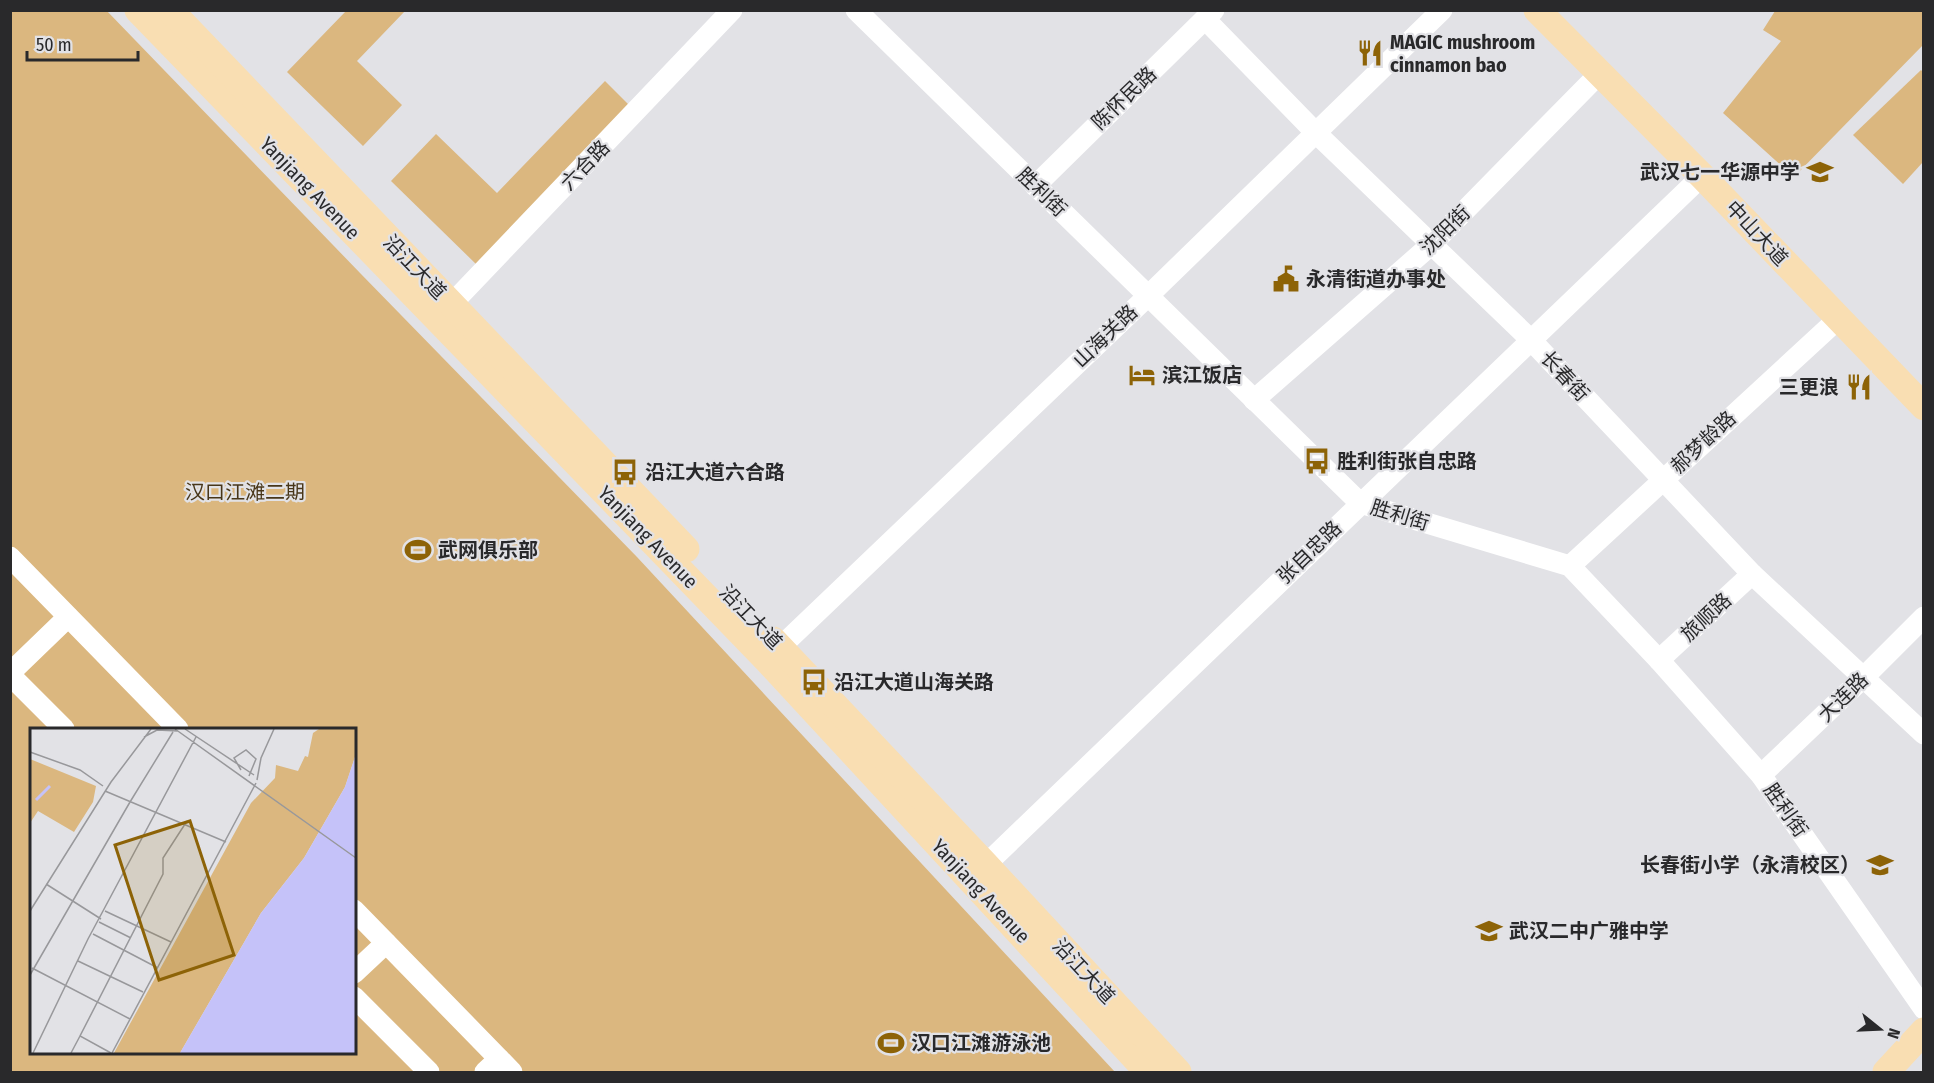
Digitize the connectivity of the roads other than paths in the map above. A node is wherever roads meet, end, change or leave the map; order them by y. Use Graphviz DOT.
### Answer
graph roads {
  1 [pos="138,10"];
  2 [pos="732,10"];
  3 [pos="856,10"];
  4 [pos="1442,10"];
  5 [pos="1210,15"];
  6 [pos="1549,15"];
  7 [pos="176,20"];
  8 [pos="1600,73"];
  9 [pos="1316,133"];
  10 [pos="1702,176"];
  11 [pos="1035,186"];
  12 [pos="1432,244"];
  13 [pos="1148,296"];
  14 [pos="444,312"];
  15 [pos="1838,319"];
  16 [pos="1531,340"];
  17 [pos="1254,400"];
  18 [pos="1923,407"];
  19 [pos="1662,480"];
  20 [pos="1360,503"];
  21 [pos="10,557"];
  22 [pos="1570,566"];
  23 [pos="1752,574"];
  24 [pos="68,617"];
  25 [pos="1923,617"];
  26 [pos="773,654"];
  27 [pos="1659,660"];
  28 [pos="10,674"];
  29 [pos="1864,677"];
  30 [pos="170,727"];
  31 [pos="62,728"];
  32 [pos="1923,734"];
  33 [pos="1761,775"];
  34 [pos="978,872"];
  35 [pos="356,912"];
  36 [pos="386,943"];
  37 [pos="356,971"];
  38 [pos="356,999"];
  39 [pos="1923,1009"];
  40 [pos="1923,1031"];
  41 [pos="1923,1056"];
  42 [pos="499,1068"];
  43 [pos="429,1072"];
  44 [pos="1148,1072"];
  45 [pos="1178,1072"];
  46 [pos="1886,1072"];
  47 [pos="1908,1072"];
  1 -- 7 [label="main road"];
  2 -- 14 [label="street, 六合路"];
  3 -- 11 [label="street, 胜利街"];
  4 -- 9 [label="street, 山海关路"];
  5 -- 9 [label="street, 长春街"];
  5 -- 11 [label="street, 陈怀民路"];
  6 -- 8 [label="main road, 中山大道"];
  7 -- 14 [label="main road, 沿江大道"];
  8 -- 10 [label="main road, 中山大道"];
  8 -- 12 [label="street, 沈阳街"];
  9 -- 12 [label="street, 长春街"];
  9 -- 13 [label="street, 山海关路"];
  10 -- 15 [label="main road, 中山大道"];
  10 -- 16 [label="street, 张自忠路"];
  11 -- 13 [label="street, 胜利街"];
  12 -- 16 [label="street, 长春街"];
  12 -- 17 [label="street, 沈阳街"];
  13 -- 17 [label="street, 胜利街"];
  13 -- 26 [label="street, 山海关路"];
  14 -- 26 [label="main road, 沿江大道"];
  15 -- 18 [label="main road, 中山大道"];
  15 -- 19 [label="street, 郝梦龄路"];
  16 -- 19 [label="street, 长春街"];
  16 -- 20 [label="street, 张自忠路"];
  17 -- 20 [label="street, 胜利街"];
  19 -- 22 [label="street, 郝梦龄路"];
  19 -- 23 [label="street, 长春街"];
  20 -- 22 [label="street, 胜利街"];
  20 -- 34 [label="street, 张自忠路"];
  21 -- 24 [label="street"];
  22 -- 27 [label="street, 胜利街"];
  23 -- 27 [label="street, 旅顺路"];
  23 -- 29 [label="street, 长春街"];
  24 -- 28 [label="street"];
  24 -- 30 [label="street"];
  25 -- 29 [label="street, 大连路"];
  26 -- 34 [label="main road, 沿江大道"];
  27 -- 33 [label="street, 胜利街"];
  28 -- 31 [label="street"];
  29 -- 32 [label="street, 长春街"];
  29 -- 33 [label="street, 大连路"];
  33 -- 39 [label="street, 胜利街"];
  34 -- 44 [label="main road, Yanjiang Avenue"];
  34 -- 45 [label="main road, 沿江大道"];
  35 -- 36 [label="street"];
  36 -- 37 [label="street"];
  36 -- 42 [label="street"];
  38 -- 43 [label="street"];
  40 -- 46 [label="main road"];
  41 -- 47 [label="main road"];
}
